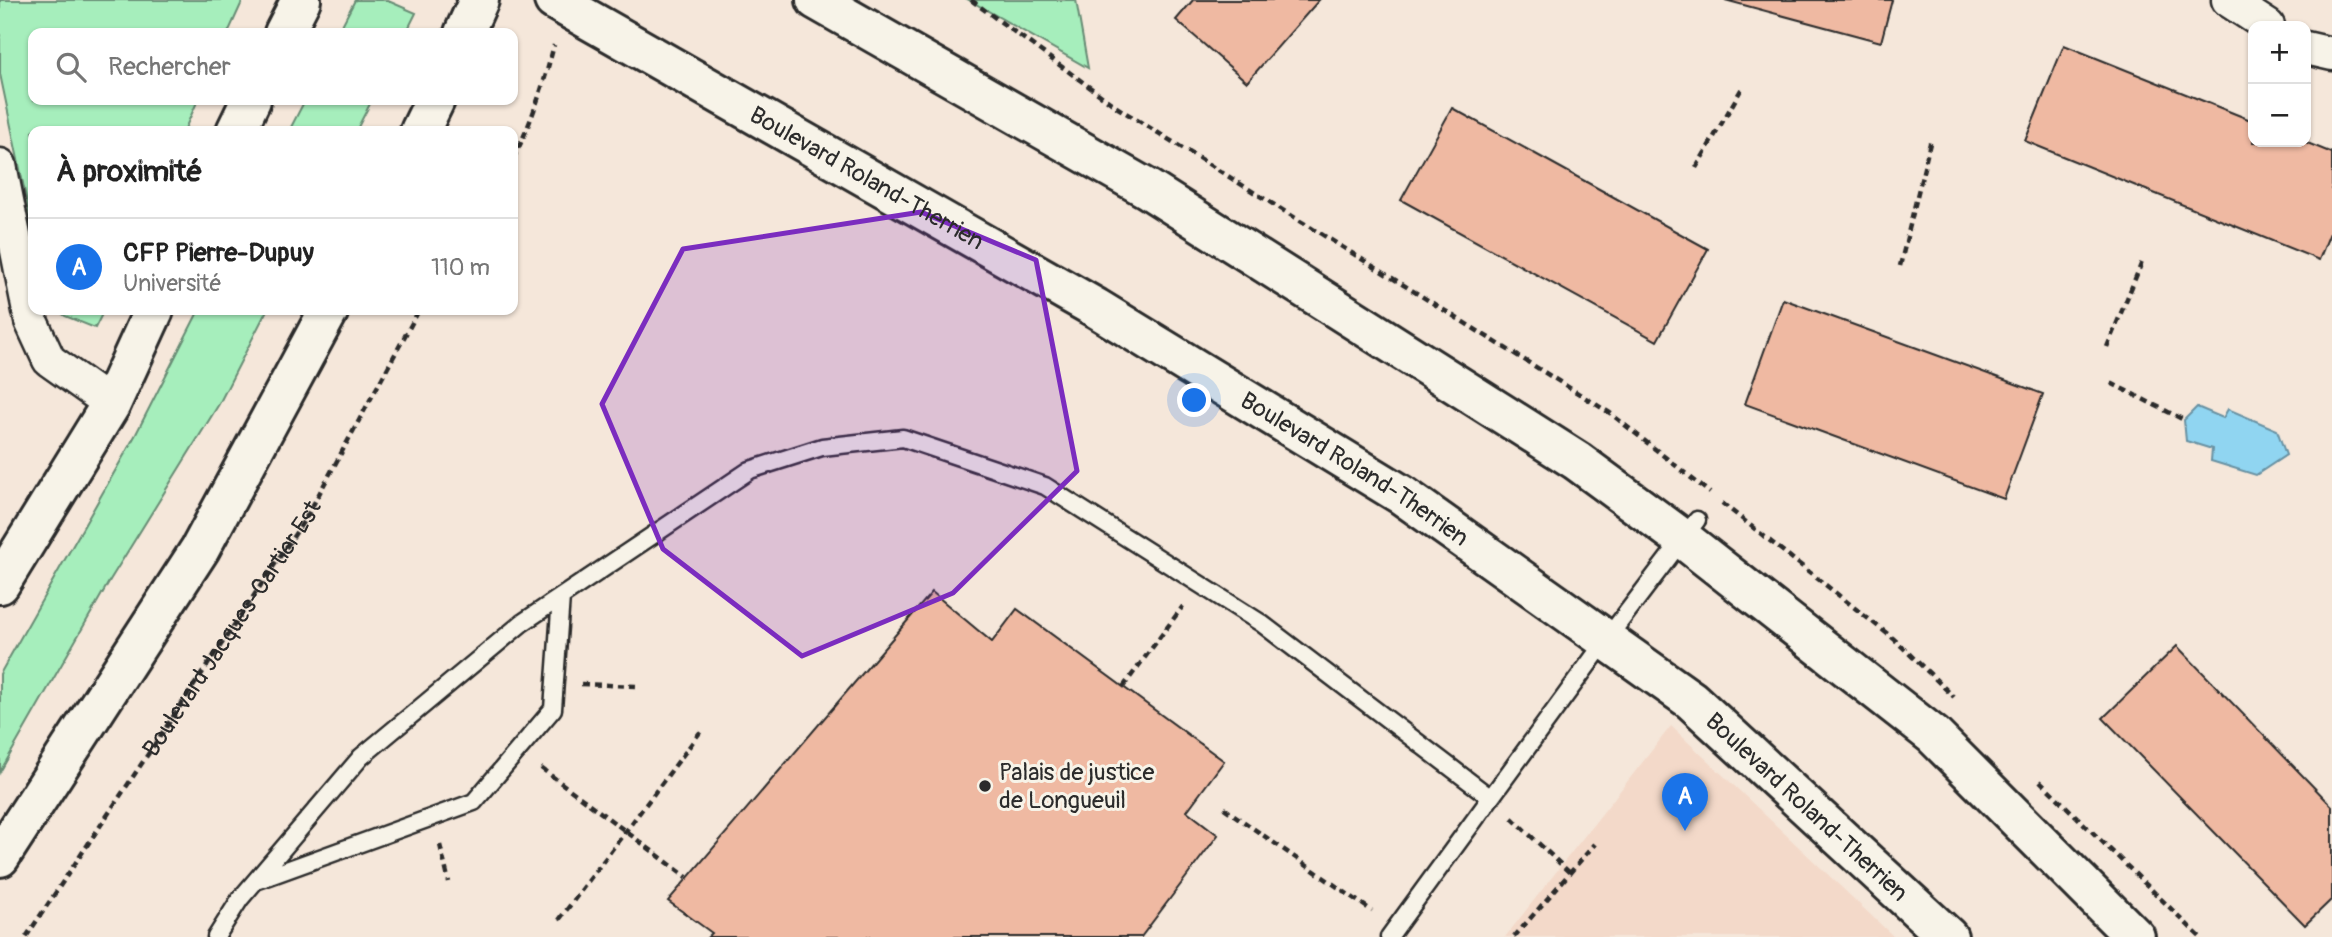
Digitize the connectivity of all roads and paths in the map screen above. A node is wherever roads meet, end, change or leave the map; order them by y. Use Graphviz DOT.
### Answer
graph roads {
  1 [pos="301,0"];
  2 [pos="479,0"];
  3 [pos="554,0"];
  4 [pos="816,0"];
  5 [pos="2228,0"];
  6 [pos="2260,21"];
  7 [pos="287,28"];
  8 [pos="466,28"];
  9 [pos="2311,49"];
  10 [pos="2332,54"];
  11 [pos="548,71"];
  12 [pos="1742,88"];
  13 [pos="249,105"];
  14 [pos="433,105"];
  15 [pos="238,126"];
  16 [pos="422,126"];
  17 [pos="1931,139"];
  18 [pos="518,149"];
  19 [pos="0,165"];
  20 [pos="1696,168"];
  21 [pos="2142,262"];
  22 [pos="1900,266"];
  23 [pos="28,306"];
  24 [pos="30,315"];
  25 [pos="152,315"];
  26 [pos="326,315"];
  27 [pos="416,315"];
  28 [pos="2107,347"];
  29 [pos="2111,383"];
  30 [pos="111,404"];
  31 [pos="2184,420"];
  32 [pos="1690,529"];
  33 [pos="0,584"];
  34 [pos="1199,584"];
  35 [pos="561,597"];
  36 [pos="1606,640"];
  37 [pos="555,683"];
  38 [pos="636,686"];
  39 [pos="1123,687"];
  40 [pos="701,730"];
  41 [pos="518,751"];
  42 [pos="1491,798"];
  43 [pos="1224,808"];
  44 [pos="433,817"];
  45 [pos="626,831"];
  46 [pos="1595,844"];
  47 [pos="0,857"];
  48 [pos="1570,873"];
  49 [pos="687,877"];
  50 [pos="256,881"];
  51 [pos="449,882"];
  52 [pos="559,920"];
  53 [pos="1392,932"];
  54 [pos="26,937"];
  55 [pos="216,937"];
  56 [pos="1514,937"];
  57 [pos="1948,937"];
  58 [pos="2135,937"];
  1 -- 7 [label="main road"];
  2 -- 8 [label="main road"];
  3 -- 36 [label="main road, Boulevard Roland-Therrien"];
  4 -- 32 [label="main road"];
  5 -- 6 [label="street"];
  9 -- 10 [label="street"];
  11 -- 18 [label="path"];
  12 -- 20 [label="path"];
  13 -- 15 [label="main road"];
  14 -- 16 [label="main road"];
  17 -- 22 [label="path"];
  19 -- 23 [label="street"];
  21 -- 28 [label="path"];
  24 -- 30 [label="street"];
  25 -- 30 [label="main road"];
  26 -- 47 [label="main road"];
  27 -- 54 [label="path, Boulevard Jacques-Cartier Est"];
  29 -- 31 [label="path"];
  30 -- 33 [label="main road"];
  32 -- 36 [label="lane"];
  32 -- 58 [label="main road"];
  34 -- 35 [label="lane"];
  34 -- 39 [label="path"];
  34 -- 42 [label="lane"];
  35 -- 37 [label="lane"];
  35 -- 50 [label="lane"];
  36 -- 42 [label="lane"];
  36 -- 57 [label="main road, Boulevard Roland-Therrien"];
  37 -- 38 [label="path"];
  37 -- 41 [label="lane"];
  40 -- 45 [label="path"];
  41 -- 44 [label="lane"];
  41 -- 45 [label="path"];
  42 -- 48 [label="path"];
  42 -- 53 [label="lane"];
  43 -- 53 [label="path"];
  44 -- 50 [label="lane"];
  44 -- 51 [label="path"];
  45 -- 49 [label="path"];
  45 -- 52 [label="path"];
  46 -- 48 [label="path"];
  48 -- 56 [label="path"];
  50 -- 55 [label="lane"];
}
